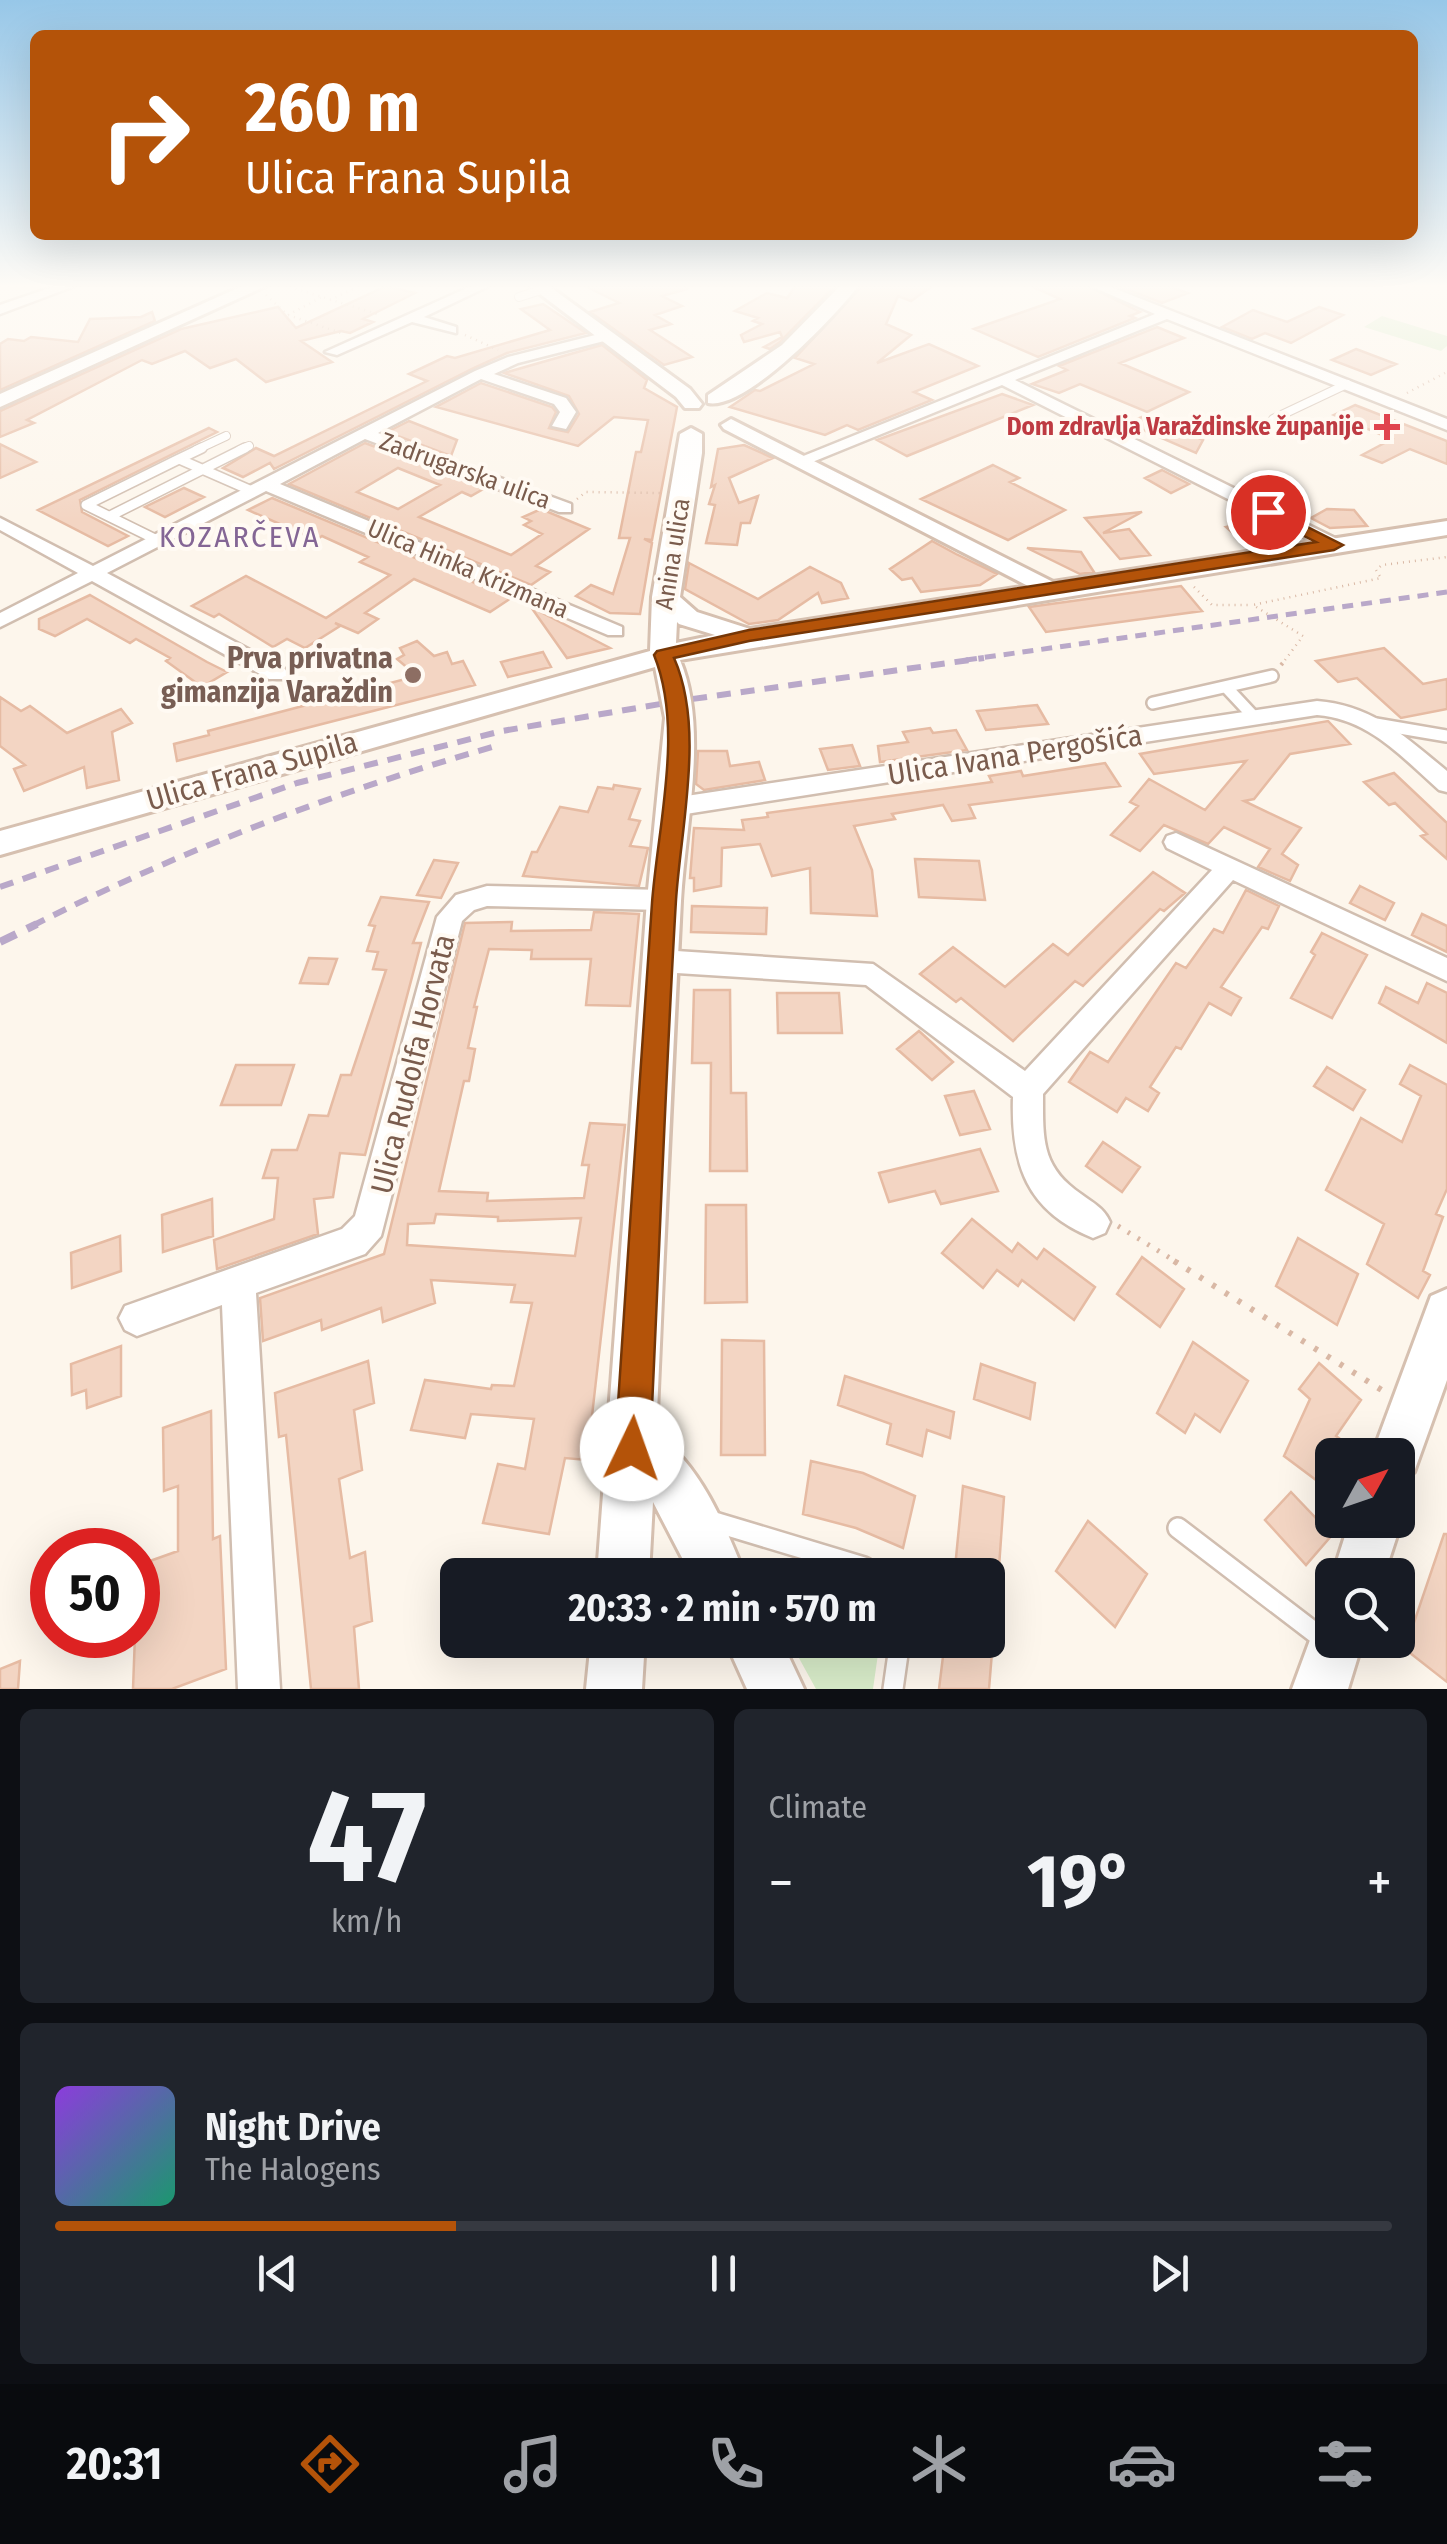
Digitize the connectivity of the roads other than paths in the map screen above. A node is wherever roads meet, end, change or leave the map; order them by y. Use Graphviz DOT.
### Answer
graph roads {
  1 [pos="90,363"];
  2 [pos="506,363"];
  3 [pos="651,363"];
  4 [pos="758,363"];
  5 [pos="1046,363"];
  6 [pos="1293,363"];
  7 [pos="480,374"];
  8 [pos="1003,380"];
  9 [pos="1348,384"];
  10 [pos="708,398"];
  11 [pos="0,401"];
  12 [pos="1274,418"];
  13 [pos="1447,425"];
  14 [pos="560,426"];
  15 [pos="366,434"];
  16 [pos="226,436"];
  17 [pos="711,439"];
  18 [pos="249,446"];
  19 [pos="179,459"];
  20 [pos="799,461"];
  21 [pos="203,470"];
  22 [pos="258,488"];
  23 [pos="565,508"];
  24 [pos="110,516"];
  25 [pos="0,523"];
  26 [pos="1447,528"];
  27 [pos="157,540"];
  28 [pos="1334,545"];
  29 [pos="90,574"];
  30 [pos="1046,589"];
  31 [pos="666,596"];
  32 [pos="0,621"];
  33 [pos="615,631"];
  34 [pos="749,636"];
  35 [pos="664,655"];
  36 [pos="277,674"];
  37 [pos="1272,676"];
  38 [pos="1226,687"];
  39 [pos="1153,703"];
  40 [pos="1255,718"];
  41 [pos="1366,718"];
  42 [pos="1447,736"];
  43 [pos="1447,784"];
  44 [pos="673,807"];
  45 [pos="1176,842"];
  46 [pos="0,843"];
  47 [pos="1230,867"];
  48 [pos="664,900"];
  49 [pos="661,962"];
  50 [pos="1447,970"];
  51 [pos="1028,1091"];
  52 [pos="1094,1222"];
  53 [pos="238,1283"];
  54 [pos="1447,1312"];
  55 [pos="137,1318"];
  56 [pos="1403,1438"];
  57 [pos="632,1449"];
  58 [pos="689,1515"];
  59 [pos="1178,1528"];
  60 [pos="624,1558"];
  61 [pos="710,1558"];
  62 [pos="837,1558"];
  63 [pos="617,1658"];
  64 [pos="761,1658"];
  65 [pos="897,1658"];
  66 [pos="1331,1669"];
  67 [pos="258,1689"];
  68 [pos="614,1689"];
  69 [pos="776,1689"];
  70 [pos="893,1689"];
  1 -- 11 [label="main road"];
  2 -- 7 [label="street"];
  3 -- 10 [label="main road"];
  4 -- 10 [label="main road"];
  5 -- 8 [label="street"];
  6 -- 9 [label="street"];
  7 -- 14 [label="street"];
  7 -- 15 [label="street"];
  8 -- 20 [label="street"];
  8 -- 28 [label="street"];
  9 -- 12 [label="lane"];
  9 -- 13 [label="street"];
  10 -- 17 [label="main road"];
  10 -- 17 [label="main road, Anina ulica"];
  15 -- 22 [label="street"];
  15 -- 23 [label="street, Zadrugarska ulica"];
  16 -- 19 [label="lane"];
  17 -- 20 [label="main road"];
  17 -- 31 [label="main road, Anina ulica"];
  18 -- 21 [label="lane"];
  19 -- 21 [label="lane"];
  19 -- 24 [label="lane"];
  20 -- 30 [label="main road"];
  21 -- 22 [label="lane"];
  21 -- 24 [label="lane"];
  22 -- 27 [label="street"];
  22 -- 33 [label="street, Ulica Hinka Krizmana"];
  24 -- 27 [label="lane"];
  25 -- 29 [label="street"];
  26 -- 28 [label="main road, Ulica Frana Supila"];
  27 -- 29 [label="street"];
  28 -- 30 [label="main road, Ulica Frana Supila"];
  29 -- 32 [label="street"];
  29 -- 36 [label="street"];
  30 -- 34 [label="main road, Ulica Frana Supila"];
  31 -- 34 [label="main road"];
  31 -- 35 [label="main road, Anina ulica"];
  34 -- 35 [label="main road, Ulica Frana Supila"];
  35 -- 44 [label="main road, Anina ulica"];
  35 -- 46 [label="main road, Ulica Frana Supila"];
  37 -- 38 [label="lane"];
  38 -- 39 [label="lane"];
  38 -- 40 [label="lane"];
  40 -- 41 [label="street, Ulica Ivana Pergošića"];
  40 -- 44 [label="street, Ulica Ivana Pergošića"];
  41 -- 42 [label="lane"];
  41 -- 43 [label="street"];
  44 -- 48 [label="main road, Anina ulica"];
  45 -- 47 [label="street"];
  47 -- 50 [label="street"];
  47 -- 51 [label="street"];
  48 -- 49 [label="main road, Anina ulica"];
  48 -- 53 [label="street, Ulica Rudolfa Horvata"];
  49 -- 51 [label="street"];
  49 -- 57 [label="main road, Anina ulica"];
  51 -- 52 [label="street"];
  53 -- 55 [label="street, Ulica Rudolfa Horvata"];
  53 -- 67 [label="street"];
  54 -- 56 [label="main road"];
  57 -- 58 [label="main road"];
  57 -- 60 [label="main road, Anina ulica"];
  58 -- 61 [label="main road"];
  58 -- 62 [label="lane"];
  59 -- 66 [label="lane"];
  63 -- 68 [label="main road"];
  64 -- 69 [label="main road"];
  65 -- 70 [label="lane"];
}
